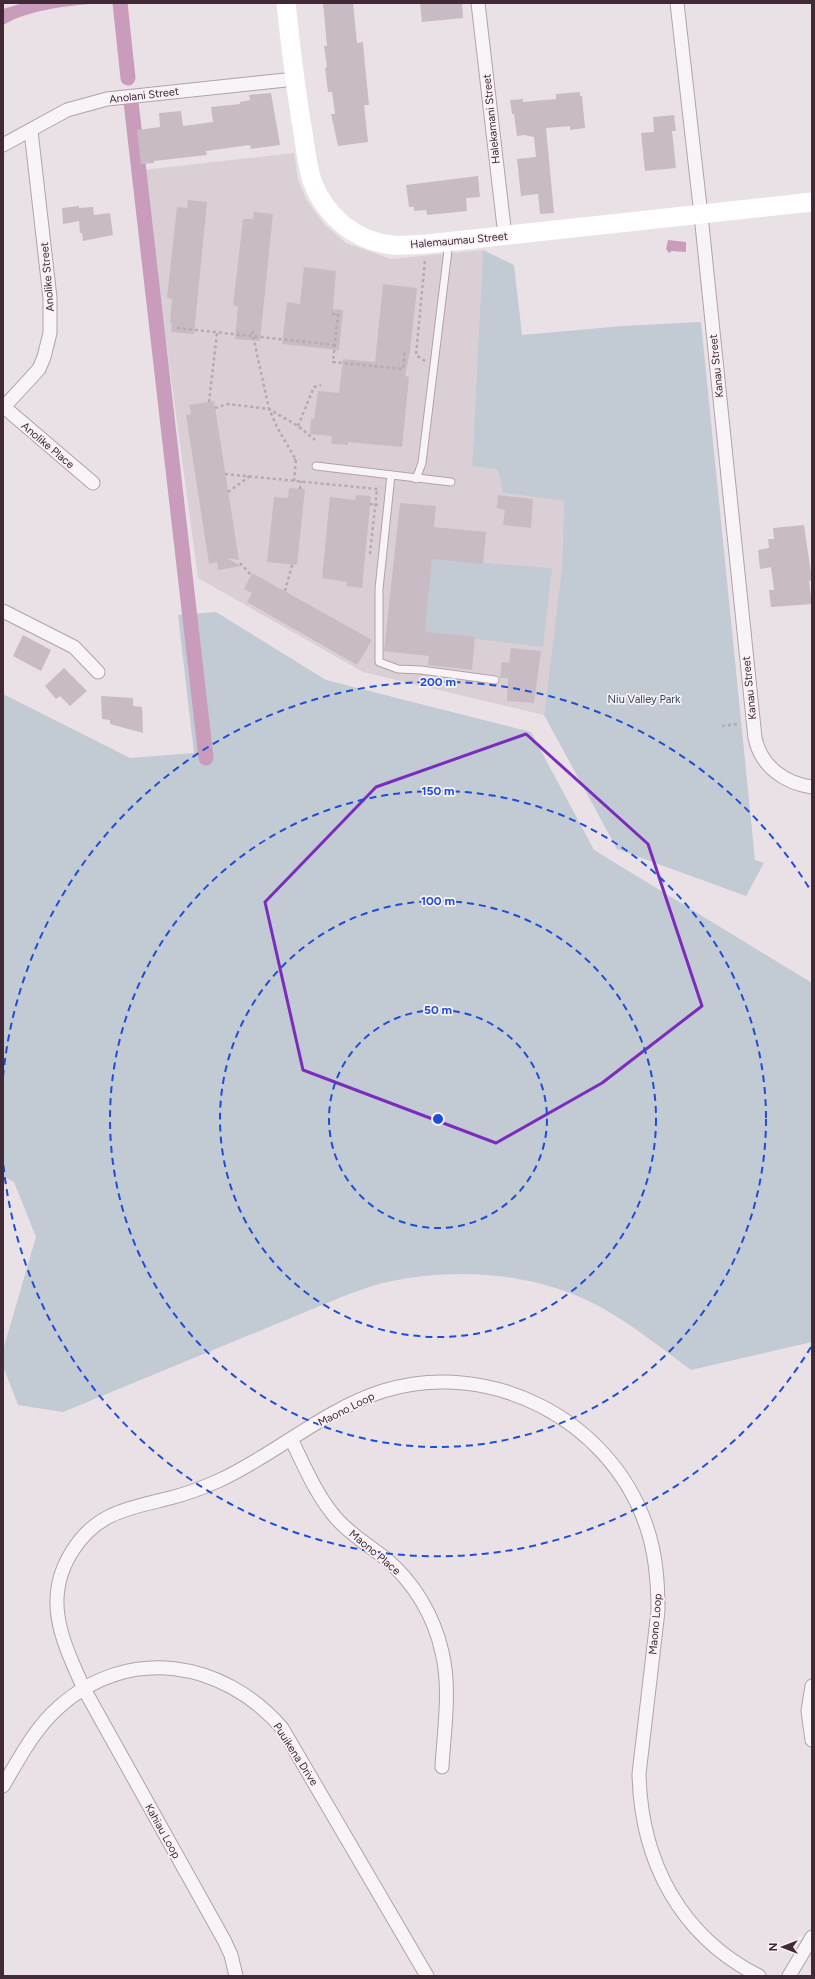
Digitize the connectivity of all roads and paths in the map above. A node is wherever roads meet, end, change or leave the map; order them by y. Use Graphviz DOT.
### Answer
graph roads {
  1 [pos="286,3"];
  2 [pos="478,3"];
  3 [pos="677,3"];
  4 [pos="295,78"];
  5 [pos="31,131"];
  6 [pos="3,145"];
  7 [pos="812,202"];
  8 [pos="701,215"];
  9 [pos="504,236"];
  10 [pos="449,242"];
  11 [pos="427,244"];
  12 [pos="332,314"];
  13 [pos="177,328"];
  14 [pos="252,331"];
  15 [pos="217,333"];
  16 [pos="253,337"];
  17 [pos="335,345"];
  18 [pos="405,350"];
  19 [pos="424,368"];
  20 [pos="320,385"];
  21 [pos="209,402"];
  22 [pos="3,407"];
  23 [pos="215,408"];
  24 [pos="269,409"];
  25 [pos="298,426"];
  26 [pos="315,440"];
  27 [pos="316,466"];
  28 [pos="225,474"];
  29 [pos="391,475"];
  30 [pos="250,476"];
  31 [pos="416,478"];
  32 [pos="294,480"];
  33 [pos="301,481"];
  34 [pos="451,482"];
  35 [pos="93,483"];
  36 [pos="384,487"];
  37 [pos="300,489"];
  38 [pos="377,489"];
  39 [pos="228,492"];
  40 [pos="370,504"];
  41 [pos="375,504"];
  42 [pos="383,505"];
  43 [pos="370,554"];
  44 [pos="240,563"];
  45 [pos="292,565"];
  46 [pos="251,575"];
  47 [pos="285,591"];
  48 [pos="3,611"];
  49 [pos="98,672"];
  50 [pos="495,680"];
  51 [pos="737,724"];
  52 [pos="722,726"];
  53 [pos="812,787"];
  54 [pos="291,1439"];
  55 [pos="812,1686"];
  56 [pos="84,1689"];
  57 [pos="812,1740"];
  58 [pos="442,1767"];
  59 [pos="3,1786"];
  60 [pos="812,1937"];
  61 [pos="236,1976"];
  62 [pos="427,1976"];
  63 [pos="759,1976"];
  64 [pos="789,1976"];
  1 -- 4 [label="street, Halemaumau Street"];
  2 -- 9 [label="street, Halekamani Street"];
  3 -- 8 [label="street, Kanau Street"];
  4 -- 5 [label="street, Anolani Street"];
  4 -- 11 [label="street, Halemaumau Street"];
  5 -- 6 [label="street, Anolani Street"];
  5 -- 22 [label="street, Anolike Street"];
  7 -- 8 [label="street, Halemaumau Street"];
  8 -- 9 [label="street, Halemaumau Street"];
  8 -- 53 [label="street, Kanau Street"];
  9 -- 10 [label="street, Halemaumau Street"];
  10 -- 11 [label="street, Halemaumau Street"];
  10 -- 31 [label="lane"];
  11 -- 19 [label="path"];
  12 -- 17 [label="path"];
  13 -- 15 [label="path"];
  14 -- 16 [label="path"];
  15 -- 16 [label="path"];
  15 -- 21 [label="path"];
  16 -- 17 [label="path"];
  16 -- 24 [label="path"];
  17 -- 18 [label="path"];
  20 -- 25 [label="path"];
  22 -- 35 [label="street, Anolike Place"];
  23 -- 24 [label="path"];
  24 -- 25 [label="path"];
  24 -- 32 [label="path"];
  25 -- 26 [label="path"];
  27 -- 29 [label="lane"];
  28 -- 30 [label="path"];
  29 -- 31 [label="lane"];
  29 -- 50 [label="lane"];
  30 -- 32 [label="path"];
  30 -- 39 [label="path"];
  31 -- 34 [label="lane"];
  32 -- 33 [label="path"];
  33 -- 37 [label="path"];
  33 -- 38 [label="path"];
  36 -- 38 [label="path"];
  38 -- 41 [label="path"];
  40 -- 41 [label="path"];
  41 -- 42 [label="path"];
  41 -- 43 [label="path"];
  44 -- 46 [label="path"];
  45 -- 47 [label="path"];
  48 -- 49 [label="street"];
  51 -- 52 [label="path"];
  54 -- 56 [label="street, Maono Loop"];
  54 -- 58 [label="street, Maono Place"];
  54 -- 63 [label="street, Maono Loop"];
  55 -- 57 [label="street"];
  56 -- 59 [label="street, Puuikena Drive"];
  56 -- 61 [label="street, Kahiau Loop"];
  56 -- 62 [label="street, Puuikena Drive"];
  60 -- 64 [label="street"];
}
